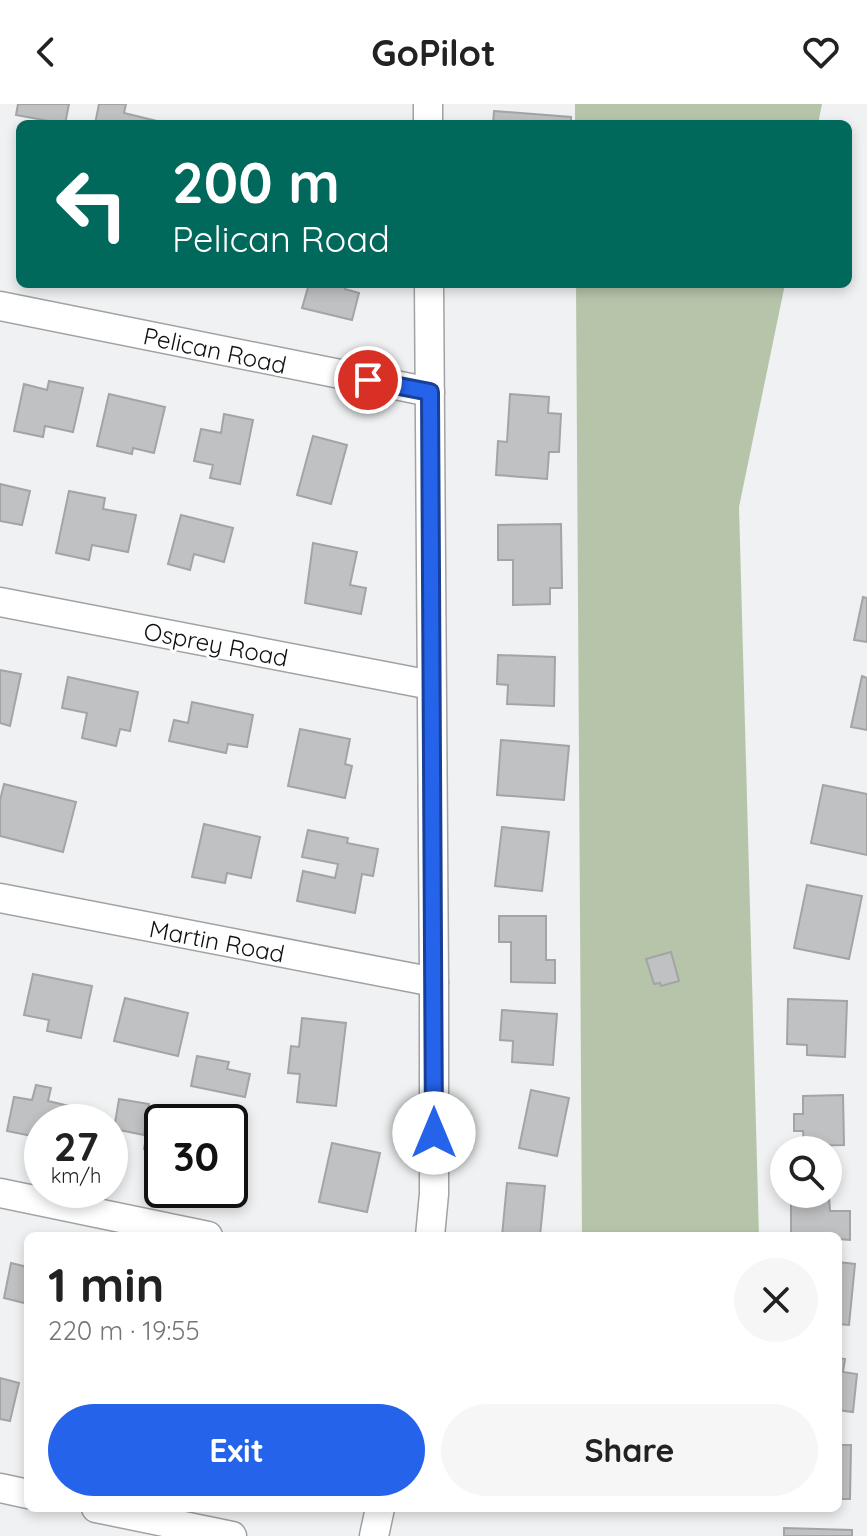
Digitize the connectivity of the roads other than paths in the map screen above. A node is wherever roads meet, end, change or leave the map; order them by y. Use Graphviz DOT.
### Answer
graph roads {
  1 [pos="429,288"];
  2 [pos="0,306"];
  3 [pos="430,392"];
  4 [pos="0,602"];
  5 [pos="431,685"];
  6 [pos="0,898"];
  7 [pos="434,982"];
  8 [pos="0,1193"];
  9 [pos="189,1232"];
  10 [pos="430,1232"];
  11 [pos="0,1488"];
  12 [pos="24,1493"];
  13 [pos="115,1512"];
  14 [pos="379,1512"];
  15 [pos="232,1536"];
  16 [pos="374,1536"];
  1 -- 3 [label="street"];
  2 -- 3 [label="street, Pelican Road"];
  3 -- 5 [label="street"];
  4 -- 5 [label="street, Osprey Road"];
  5 -- 7 [label="street"];
  6 -- 7 [label="street, Martin Road"];
  7 -- 10 [label="street"];
  8 -- 9 [label="street"];
  11 -- 12 [label="street"];
  13 -- 15 [label="street"];
  14 -- 16 [label="street"];
}
